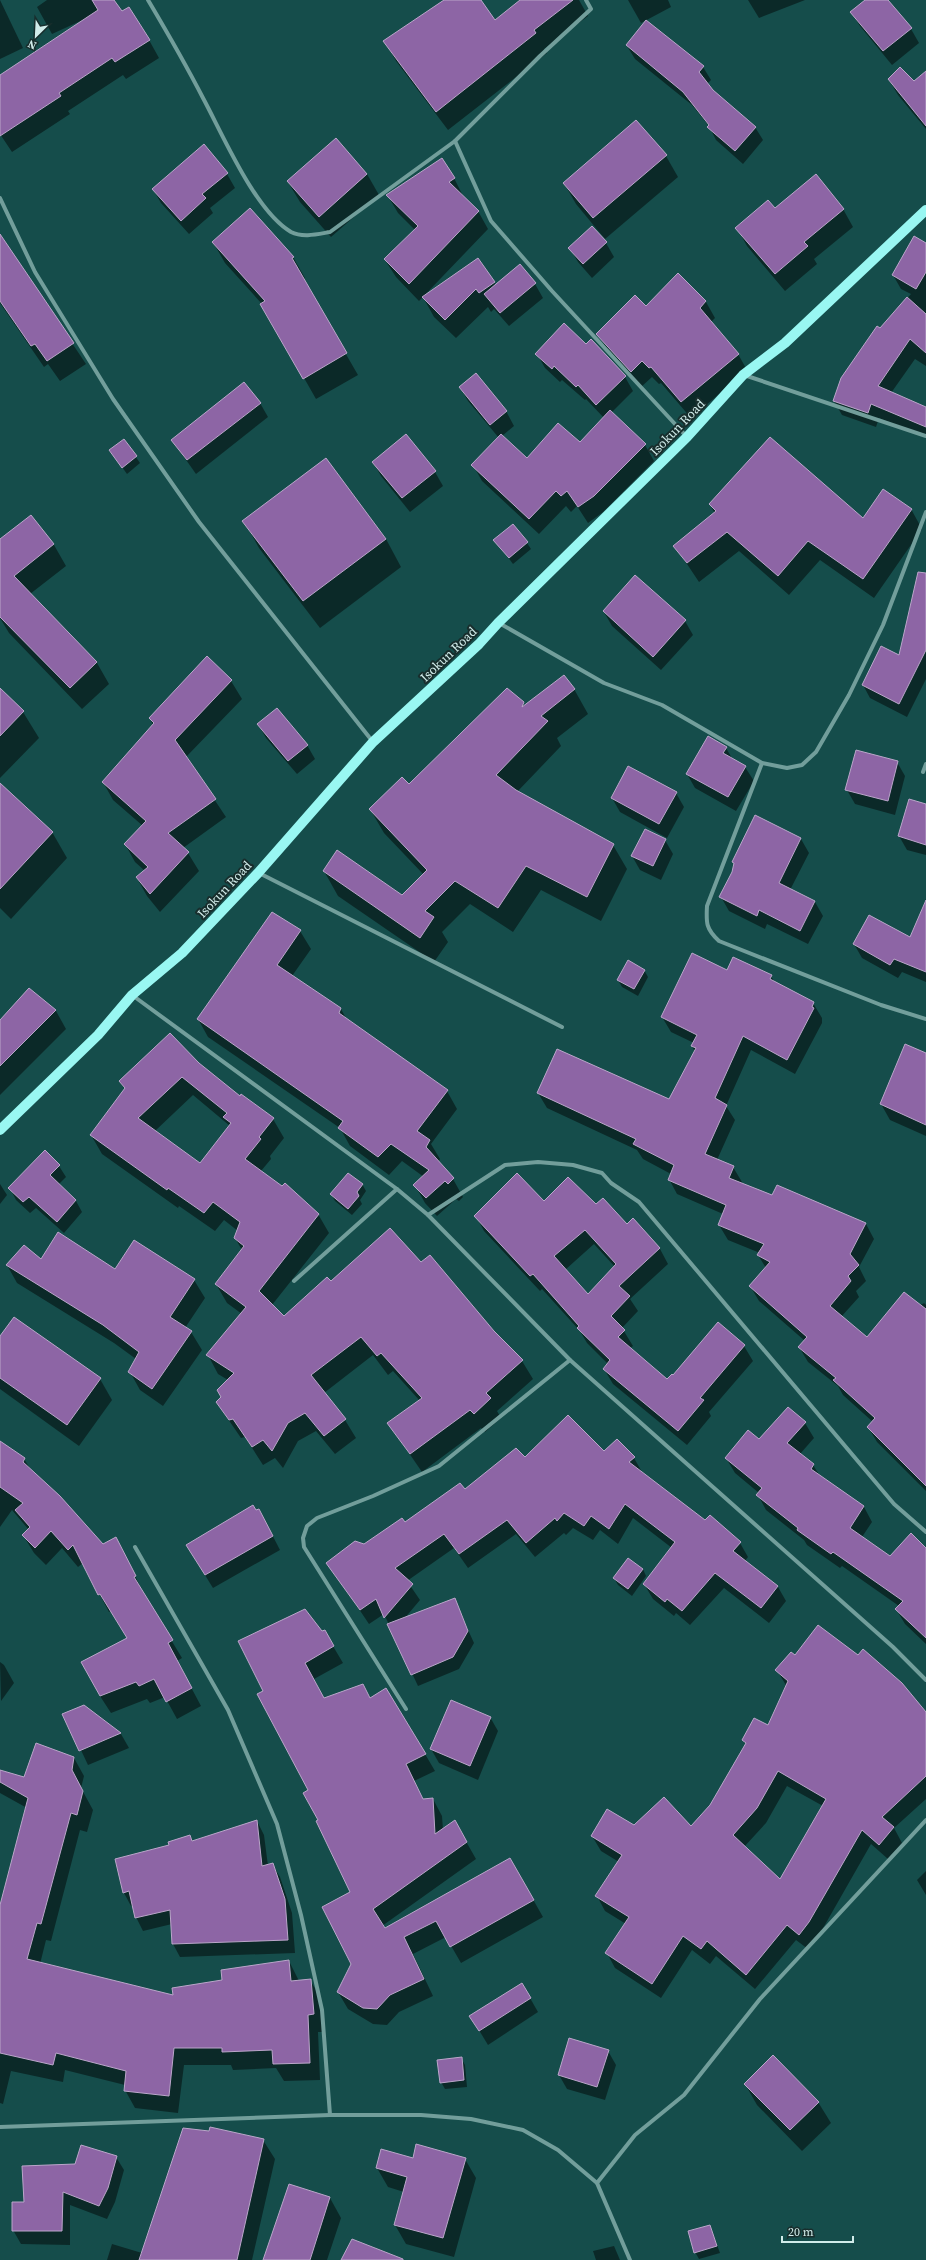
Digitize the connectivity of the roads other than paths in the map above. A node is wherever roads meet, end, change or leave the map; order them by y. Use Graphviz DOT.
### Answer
graph roads {
  1 [pos="148,0"];
  2 [pos="586,0"];
  3 [pos="455,141"];
  4 [pos="0,198"];
  5 [pos="926,210"];
  6 [pos="743,375"];
  7 [pos="926,436"];
  8 [pos="687,437"];
  9 [pos="926,512"];
  10 [pos="498,623"];
  11 [pos="373,742"];
  12 [pos="762,763"];
  13 [pos="926,764"];
  14 [pos="924,772"];
  15 [pos="258,873"];
  16 [pos="132,995"];
  17 [pos="926,1019"];
  18 [pos="562,1027"];
  19 [pos="0,1130"];
  20 [pos="397,1189"];
  21 [pos="428,1215"];
  22 [pos="294,1281"];
  23 [pos="570,1360"];
  24 [pos="926,1532"];
  25 [pos="135,1546"];
  26 [pos="926,1680"];
  27 [pos="406,1709"];
  28 [pos="926,1820"];
  29 [pos="330,2115"];
  30 [pos="0,2127"];
  31 [pos="597,2183"];
  32 [pos="630,2260"];
  1 -- 3 [label="street"];
  2 -- 3 [label="street"];
  3 -- 8 [label="street"];
  4 -- 11 [label="street"];
  5 -- 6 [label="main road, Isokun Road"];
  6 -- 7 [label="street"];
  6 -- 8 [label="main road, Isokun Road"];
  8 -- 10 [label="main road, Isokun Road"];
  9 -- 12 [label="street"];
  10 -- 11 [label="main road, Isokun Road"];
  10 -- 12 [label="street"];
  11 -- 15 [label="main road, Isokun Road"];
  12 -- 17 [label="street"];
  13 -- 14 [label="street"];
  15 -- 16 [label="main road, Isokun Road"];
  15 -- 18 [label="street"];
  16 -- 19 [label="main road, Isokun Road"];
  16 -- 20 [label="street"];
  20 -- 21 [label="street"];
  20 -- 22 [label="street"];
  21 -- 23 [label="street"];
  21 -- 24 [label="street"];
  23 -- 26 [label="street"];
  23 -- 27 [label="street"];
  25 -- 29 [label="street"];
  28 -- 31 [label="street"];
  29 -- 30 [label="street"];
  29 -- 31 [label="street"];
  31 -- 32 [label="street"];
}
